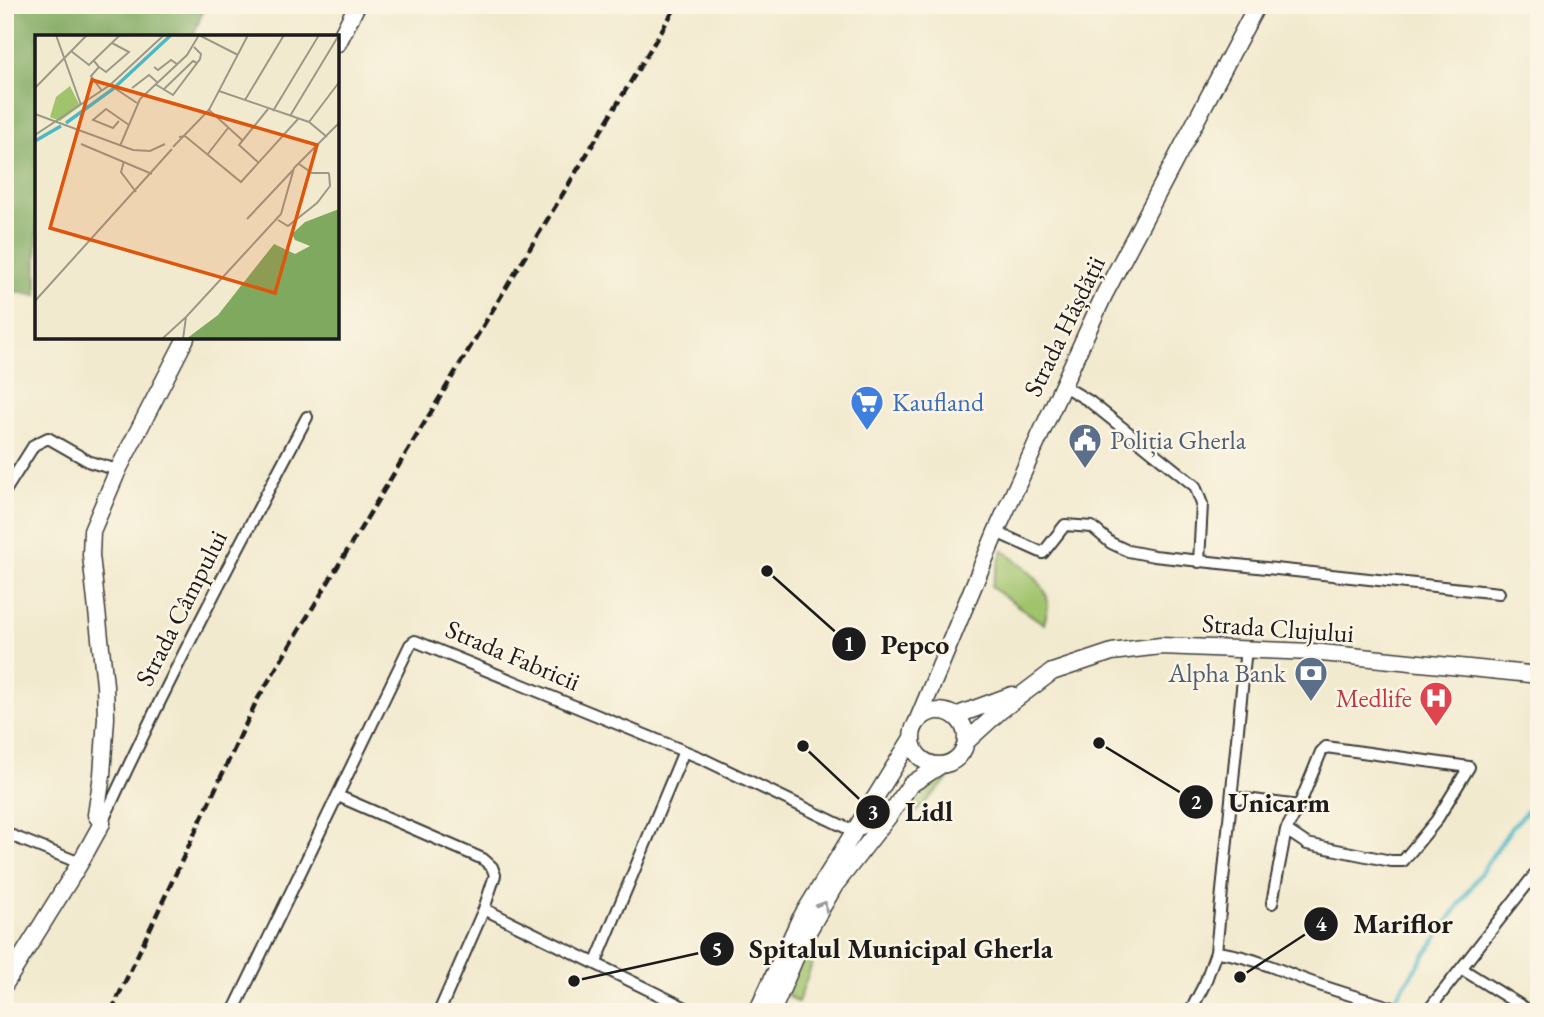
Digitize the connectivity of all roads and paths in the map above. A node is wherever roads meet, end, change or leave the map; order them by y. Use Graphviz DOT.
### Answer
graph roads {
  1 [pos="357,5"];
  2 [pos="1257,5"];
  3 [pos="340,39"];
  4 [pos="185,340"];
  5 [pos="1062,385"];
  6 [pos="307,417"];
  7 [pos="118,470"];
  8 [pos="5,491"];
  9 [pos="996,532"];
  10 [pos="1199,562"];
  11 [pos="1499,593"];
  12 [pos="1246,648"];
  13 [pos="1539,675"];
  14 [pos="935,678"];
  15 [pos="1024,691"];
  16 [pos="948,713"];
  17 [pos="914,731"];
  18 [pos="966,742"];
  19 [pos="684,751"];
  20 [pos="941,765"];
  21 [pos="338,796"];
  22 [pos="1232,797"];
  23 [pos="1299,806"];
  24 [pos="890,816"];
  25 [pos="102,824"];
  26 [pos="1286,830"];
  27 [pos="855,832"];
  28 [pos="5,833"];
  29 [pos="80,863"];
  30 [pos="843,864"];
  31 [pos="1539,869"];
  32 [pos="1272,903"];
  33 [pos="484,909"];
  34 [pos="1216,952"];
  35 [pos="596,962"];
  36 [pos="1462,969"];
  37 [pos="5,984"];
  38 [pos="1403,1010"];
  39 [pos="233,1012"];
  40 [pos="439,1012"];
  41 [pos="694,1012"];
  42 [pos="757,1012"];
  43 [pos="772,1012"];
  44 [pos="1190,1012"];
  45 [pos="1427,1012"];
  46 [pos="1531,1012"];
  1 -- 3 [label="street"];
  2 -- 5 [label="street, Strada Hășdății"];
  4 -- 7 [label="street"];
  5 -- 9 [label="street, Strada Hășdății"];
  5 -- 10 [label="street"];
  6 -- 25 [label="street, Strada Câmpului"];
  7 -- 8 [label="street"];
  7 -- 25 [label="street"];
  9 -- 10 [label="street"];
  9 -- 14 [label="street, Strada Hășdății"];
  10 -- 11 [label="street"];
  12 -- 13 [label="street, Strada Clujului"];
  12 -- 15 [label="street, Strada Clujului"];
  12 -- 22 [label="street"];
  14 -- 16 [label="street"];
  14 -- 17 [label="street, Strada Hășdății"];
  15 -- 16 [label="street, Strada Clujului"];
  15 -- 18 [label="street, Strada Clujului"];
  16 -- 17 [label="street, Strada Clujului"];
  16 -- 18 [label="street"];
  17 -- 20 [label="street"];
  17 -- 27 [label="street"];
  18 -- 20 [label="street, Strada Clujului"];
  19 -- 21 [label="street, Strada Fabricii"];
  19 -- 27 [label="street, Strada Fabricii"];
  19 -- 35 [label="street"];
  20 -- 24 [label="street, Strada Clujului"];
  21 -- 33 [label="street"];
  21 -- 39 [label="street, Strada Fabricii"];
  22 -- 23 [label="street"];
  22 -- 34 [label="street"];
  23 -- 26 [label="street"];
  23 -- 26 [label="street"];
  24 -- 27 [label="street"];
  24 -- 30 [label="street, Strada Clujului"];
  25 -- 29 [label="street"];
  26 -- 32 [label="street"];
  27 -- 30 [label="street"];
  28 -- 29 [label="street"];
  29 -- 37 [label="street"];
  30 -- 42 [label="street"];
  43 -- 30 [label="street, one-way"];
  31 -- 36 [label="street"];
  33 -- 35 [label="street"];
  33 -- 40 [label="street"];
  34 -- 38 [label="street"];
  34 -- 44 [label="street"];
  35 -- 41 [label="street"];
  36 -- 45 [label="street"];
  36 -- 46 [label="street"];
}
